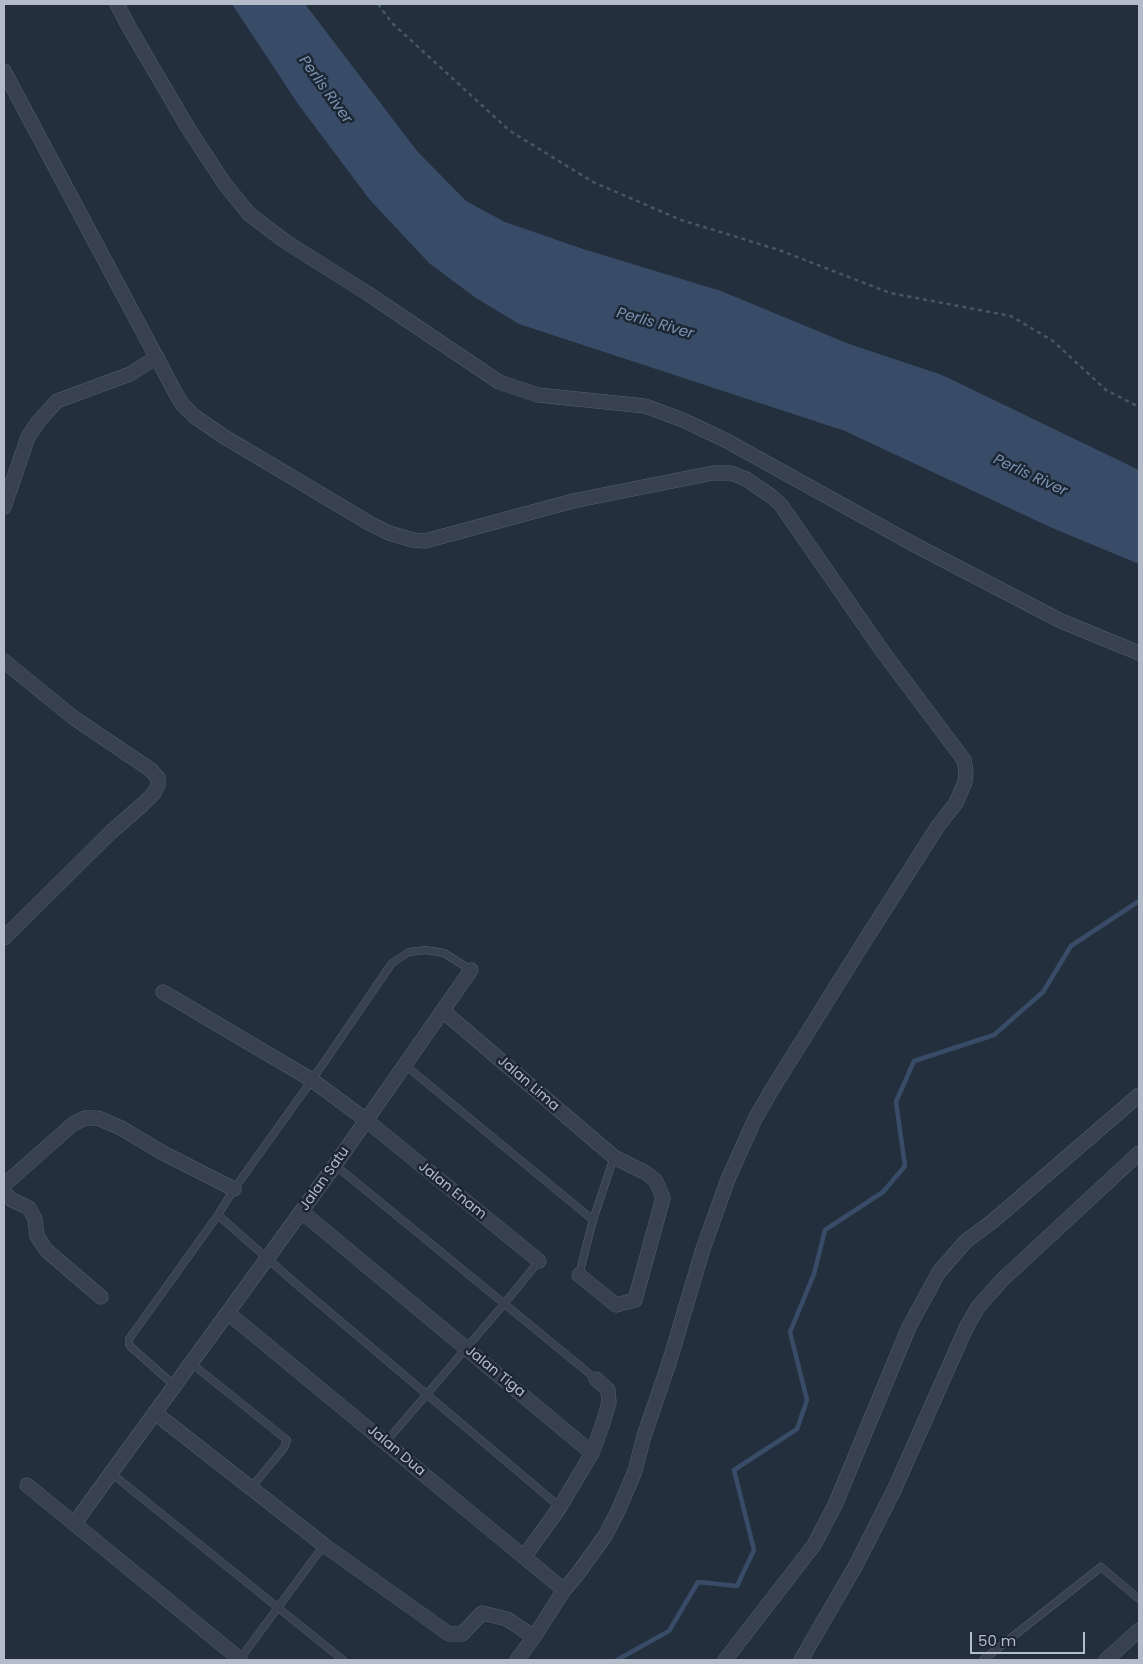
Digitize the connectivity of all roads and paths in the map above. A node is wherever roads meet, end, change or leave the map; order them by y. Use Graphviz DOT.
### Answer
graph roads {
  1 [pos="118,4"];
  2 [pos="378,4"];
  3 [pos="4,71"];
  4 [pos="157,357"];
  5 [pos="1139,407"];
  6 [pos="4,507"];
  7 [pos="1139,653"];
  8 [pos="4,662"];
  9 [pos="4,938"];
  10 [pos="471,970"];
  11 [pos="163,992"];
  12 [pos="443,1011"];
  13 [pos="405,1065"];
  14 [pos="312,1080"];
  15 [pos="1139,1095"];
  16 [pos="366,1120"];
  17 [pos="1139,1153"];
  18 [pos="614,1157"];
  19 [pos="335,1165"];
  20 [pos="4,1185"];
  21 [pos="234,1189"];
  22 [pos="4,1193"];
  23 [pos="302,1212"];
  24 [pos="218,1215"];
  25 [pos="593,1220"];
  26 [pos="267,1258"];
  27 [pos="539,1261"];
  28 [pos="579,1275"];
  29 [pos="101,1297"];
  30 [pos="504,1304"];
  31 [pos="228,1313"];
  32 [pos="466,1349"];
  33 [pos="191,1363"];
  34 [pos="596,1379"];
  35 [pos="175,1386"];
  36 [pos="426,1394"];
  37 [pos="155,1413"];
  38 [pos="385,1443"];
  39 [pos="592,1452"];
  40 [pos="111,1473"];
  41 [pos="27,1485"];
  42 [pos="251,1488"];
  43 [pos="560,1507"];
  44 [pos="74,1524"];
  45 [pos="324,1545"];
  46 [pos="524,1557"];
  47 [pos="564,1590"];
  48 [pos="1139,1598"];
  49 [pos="278,1608"];
  50 [pos="1139,1630"];
  51 [pos="534,1637"];
  52 [pos="241,1660"];
  53 [pos="343,1660"];
  54 [pos="517,1660"];
  55 [pos="725,1660"];
  56 [pos="801,1660"];
  57 [pos="983,1660"];
  58 [pos="1106,1660"];
  1 -- 7 [label="street"];
  2 -- 5 [label="path"];
  3 -- 4 [label="street"];
  4 -- 6 [label="street"];
  4 -- 47 [label="street"];
  8 -- 9 [label="street"];
  10 -- 12 [label="street, Jalan Satu"];
  10 -- 14 [label="lane"];
  11 -- 14 [label="street, Jalan Enam"];
  12 -- 13 [label="street, Jalan Satu"];
  12 -- 18 [label="street, Jalan Lima"];
  13 -- 16 [label="street, Jalan Satu"];
  13 -- 25 [label="lane"];
  14 -- 16 [label="street, Jalan Enam"];
  14 -- 21 [label="lane"];
  15 -- 55 [label="street"];
  16 -- 19 [label="street, Jalan Satu"];
  16 -- 27 [label="street, Jalan Enam"];
  17 -- 56 [label="street"];
  18 -- 25 [label="lane"];
  18 -- 28 [label="street"];
  19 -- 23 [label="street, Jalan Satu"];
  19 -- 30 [label="lane"];
  20 -- 21 [label="street"];
  21 -- 24 [label="lane"];
  22 -- 29 [label="street"];
  23 -- 26 [label="street, Jalan Satu"];
  23 -- 32 [label="street, Jalan Tiga"];
  24 -- 26 [label="lane"];
  24 -- 35 [label="lane"];
  25 -- 28 [label="lane"];
  26 -- 31 [label="street, Jalan Satu"];
  26 -- 36 [label="lane"];
  27 -- 30 [label="lane"];
  30 -- 32 [label="lane"];
  30 -- 34 [label="lane"];
  31 -- 33 [label="street, Jalan Satu"];
  31 -- 38 [label="street, Jalan Dua"];
  32 -- 36 [label="lane"];
  32 -- 39 [label="street, Jalan Tiga"];
  33 -- 35 [label="street, Jalan Satu"];
  33 -- 42 [label="lane"];
  34 -- 39 [label="street"];
  35 -- 37 [label="street, Jalan Satu"];
  36 -- 38 [label="lane"];
  36 -- 43 [label="lane"];
  37 -- 40 [label="street, Jalan Satu"];
  37 -- 42 [label="street"];
  38 -- 46 [label="street, Jalan Dua"];
  39 -- 43 [label="street"];
  40 -- 44 [label="street, Jalan Satu"];
  40 -- 49 [label="lane"];
  41 -- 44 [label="street"];
  42 -- 45 [label="street"];
  43 -- 46 [label="street"];
  44 -- 52 [label="street"];
  45 -- 49 [label="lane"];
  45 -- 51 [label="street"];
  46 -- 47 [label="street, Jalan Dua"];
  47 -- 51 [label="street"];
  48 -- 57 [label="lane"];
  49 -- 52 [label="lane"];
  49 -- 53 [label="lane"];
  50 -- 58 [label="street"];
  51 -- 54 [label="street"];
}
